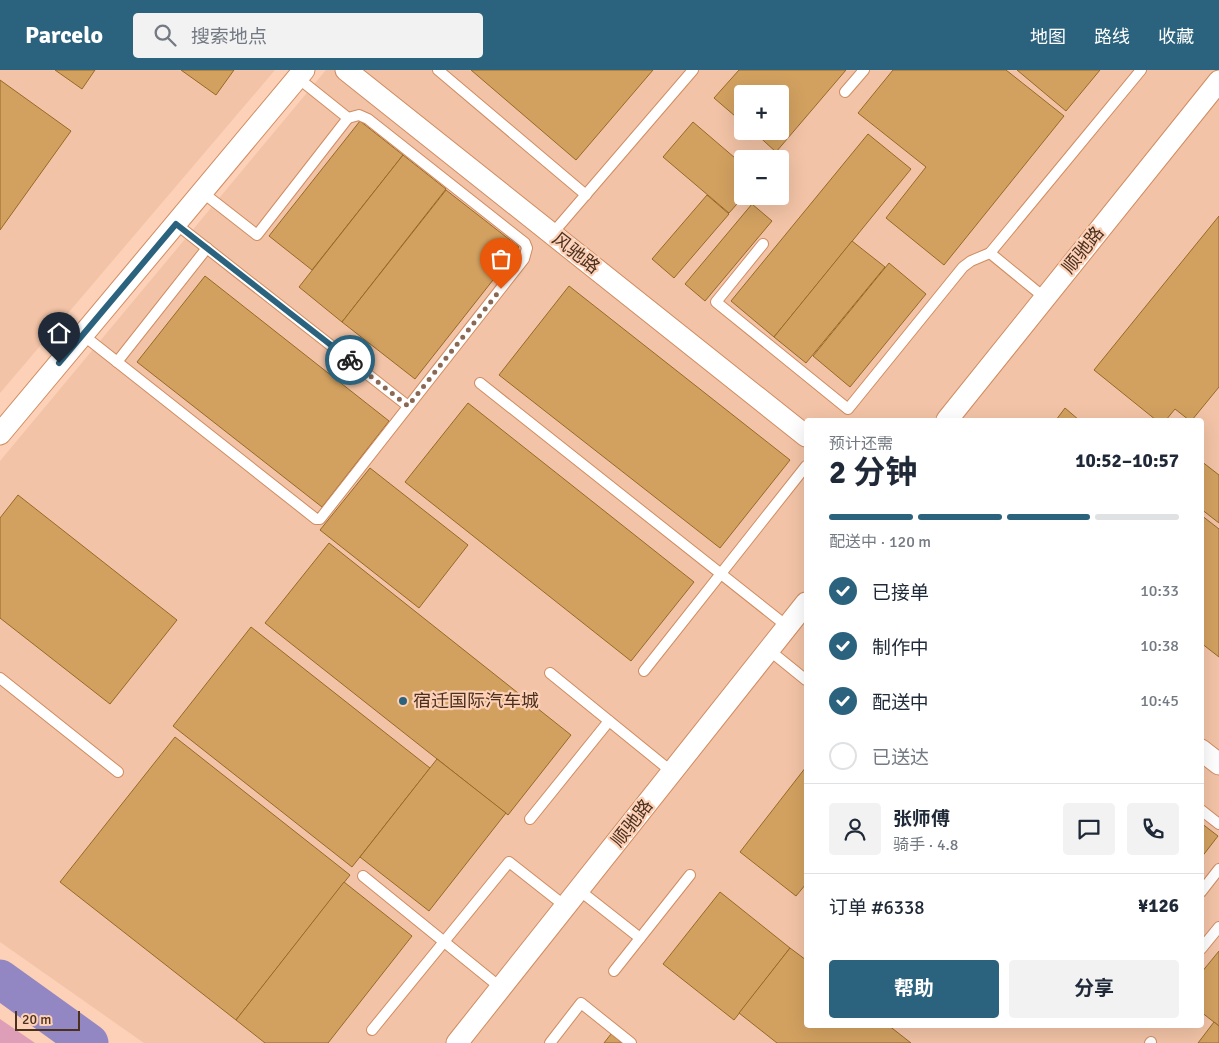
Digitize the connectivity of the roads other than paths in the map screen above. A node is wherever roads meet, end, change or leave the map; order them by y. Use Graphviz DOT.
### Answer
graph roads {
  1 [pos="346,70"];
  2 [pos="438,70"];
  3 [pos="693,70"];
  4 [pos="864,70"];
  5 [pos="1140,70"];
  6 [pos="301,74"];
  7 [pos="1219,81"];
  8 [pos="845,92"];
  9 [pos="348,118"];
  10 [pos="202,192"];
  11 [pos="586,195"];
  12 [pos="176,224"];
  13 [pos="552,234"];
  14 [pos="763,244"];
  15 [pos="207,248"];
  16 [pos="990,254"];
  17 [pos="1045,298"];
  18 [pos="82,335"];
  19 [pos="117,362"];
  20 [pos="480,383"];
  21 [pos="408,406"];
  22 [pos="949,418"];
  23 [pos="0,434"];
  24 [pos="804,434"];
  25 [pos="804,469"];
  26 [pos="721,573"];
  27 [pos="804,606"];
  28 [pos="788,626"];
  29 [pos="769,650"];
  30 [pos="644,671"];
  31 [pos="550,673"];
  32 [pos="0,678"];
  33 [pos="804,678"];
  34 [pos="609,720"];
  35 [pos="1204,752"];
  36 [pos="1219,764"];
  37 [pos="118,772"];
  38 [pos="672,772"];
  39 [pos="1204,812"];
  40 [pos="530,819"];
  41 [pos="1219,824"];
  42 [pos="1219,869"];
  43 [pos="363,876"];
  44 [pos="690,876"];
  45 [pos="1204,888"];
  46 [pos="579,890"];
  47 [pos="565,906"];
  48 [pos="1219,926"];
  49 [pos="640,938"];
  50 [pos="444,942"];
  51 [pos="1204,945"];
  52 [pos="614,970"];
  53 [pos="501,988"];
  54 [pos="372,1030"];
  55 [pos="457,1043"];
  56 [pos="550,1043"];
  57 [pos="631,1043"];
  1 -- 13 [label="street, 风驰路"];
  2 -- 11 [label="lane"];
  3 -- 11 [label="lane"];
  4 -- 8 [label="lane"];
  5 -- 16 [label="lane"];
  6 -- 9 [label="lane"];
  6 -- 10 [label="street"];
  7 -- 17 [label="street, 顺驰路"];
  9 -- 10 [label="lane"];
  9 -- 21 [label="lane"];
  10 -- 12 [label="street"];
  11 -- 13 [label="lane"];
  12 -- 15 [label="lane"];
  12 -- 18 [label="street"];
  13 -- 24 [label="street, 风驰路"];
  14 -- 16 [label="lane"];
  15 -- 19 [label="lane"];
  15 -- 21 [label="lane"];
  16 -- 17 [label="lane"];
  17 -- 22 [label="street, 顺驰路"];
  18 -- 19 [label="lane"];
  18 -- 23 [label="street"];
  19 -- 21 [label="lane"];
  20 -- 26 [label="lane"];
  25 -- 26 [label="lane"];
  26 -- 28 [label="lane"];
  26 -- 30 [label="lane"];
  27 -- 28 [label="street, 顺驰路"];
  28 -- 29 [label="street, 顺驰路"];
  29 -- 33 [label="lane"];
  29 -- 38 [label="street, 顺驰路"];
  31 -- 34 [label="lane"];
  32 -- 37 [label="lane"];
  34 -- 38 [label="lane"];
  34 -- 40 [label="lane"];
  35 -- 36 [label="street"];
  38 -- 46 [label="street, 顺驰路"];
  39 -- 41 [label="lane"];
  42 -- 45 [label="lane"];
  43 -- 50 [label="lane"];
  44 -- 49 [label="lane"];
  46 -- 47 [label="street, 顺驰路"];
  46 -- 49 [label="lane"];
  47 -- 50 [label="lane"];
  47 -- 53 [label="street, 顺驰路"];
  48 -- 51 [label="lane"];
  49 -- 52 [label="lane"];
  50 -- 53 [label="lane"];
  50 -- 54 [label="lane"];
  53 -- 55 [label="street, 顺驰路"];
  56 -- 57 [label="lane"];
}
